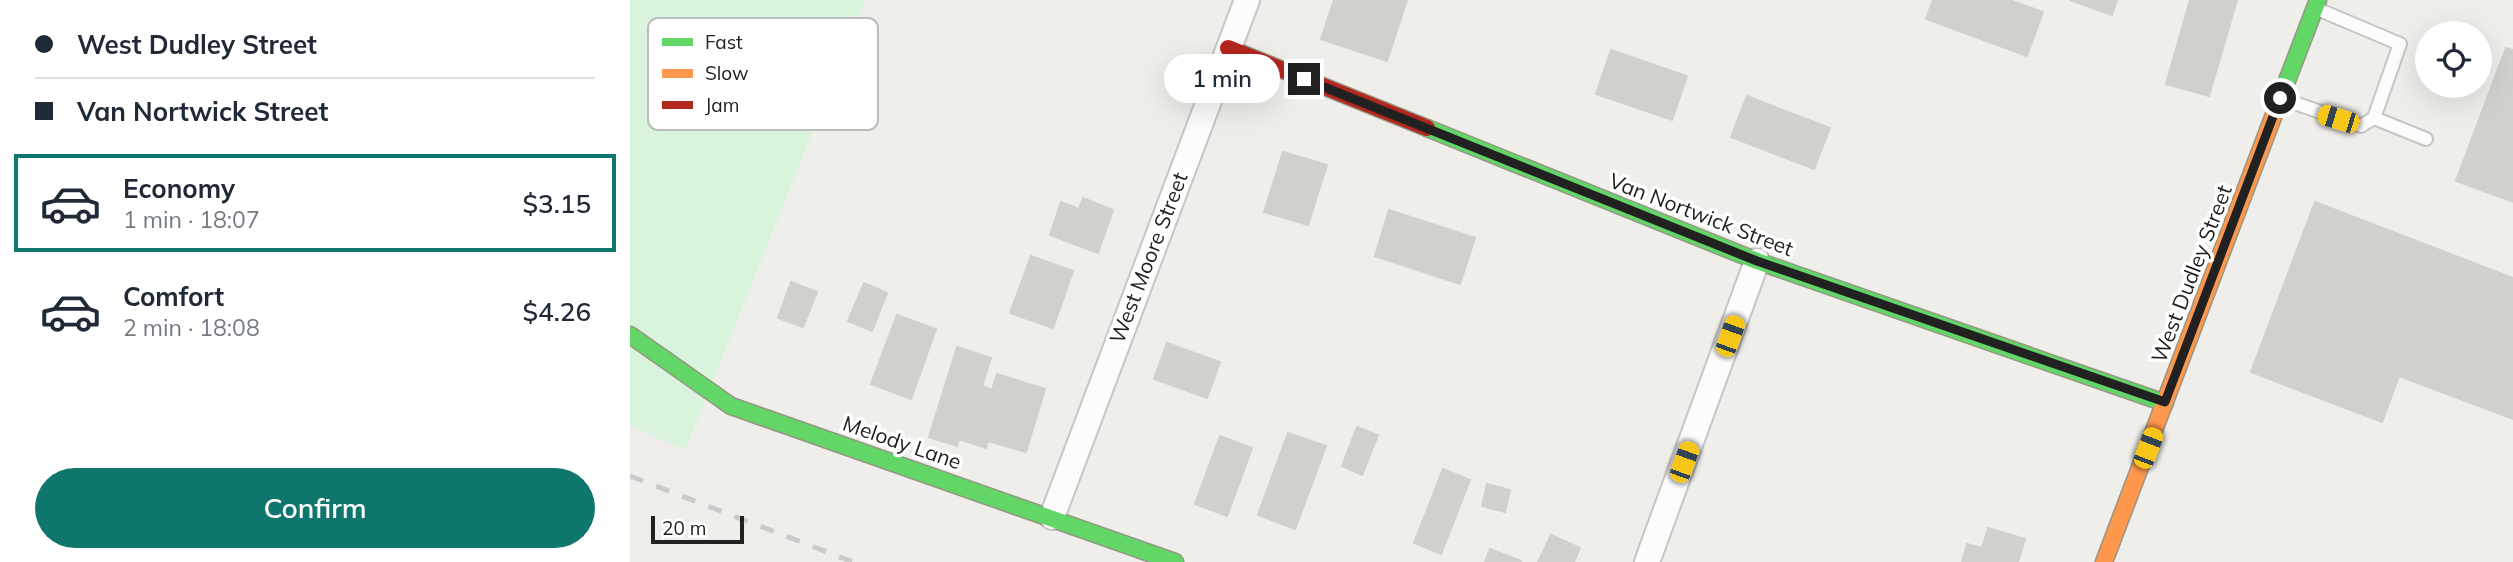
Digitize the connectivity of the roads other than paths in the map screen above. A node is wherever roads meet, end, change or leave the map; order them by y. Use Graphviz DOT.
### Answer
graph roads {
  1 [pos="1247,0"];
  2 [pos="2316,4"];
  3 [pos="1228,48"];
  4 [pos="2280,98"];
  5 [pos="2374,118"];
  6 [pos="2426,139"];
  7 [pos="1757,261"];
  8 [pos="630,335"];
  9 [pos="2165,402"];
  10 [pos="1052,517"];
  11 [pos="1175,562"];
  12 [pos="1647,562"];
  13 [pos="2104,562"];
  1 -- 3 [label="street, West Moore Street"];
  2 -- 4 [label="street, West Dudley Street"];
  2 -- 5 [label="lane"];
  3 -- 7 [label="street, Van Nortwick Street"];
  3 -- 10 [label="street, West Moore Street"];
  4 -- 5 [label="lane"];
  4 -- 9 [label="street, West Dudley Street"];
  5 -- 6 [label="lane"];
  7 -- 9 [label="street, Van Nortwick Street"];
  7 -- 12 [label="street"];
  8 -- 10 [label="street, Melody Lane"];
  9 -- 13 [label="street, West Dudley Street"];
  10 -- 11 [label="street, Melody Lane"];
}
